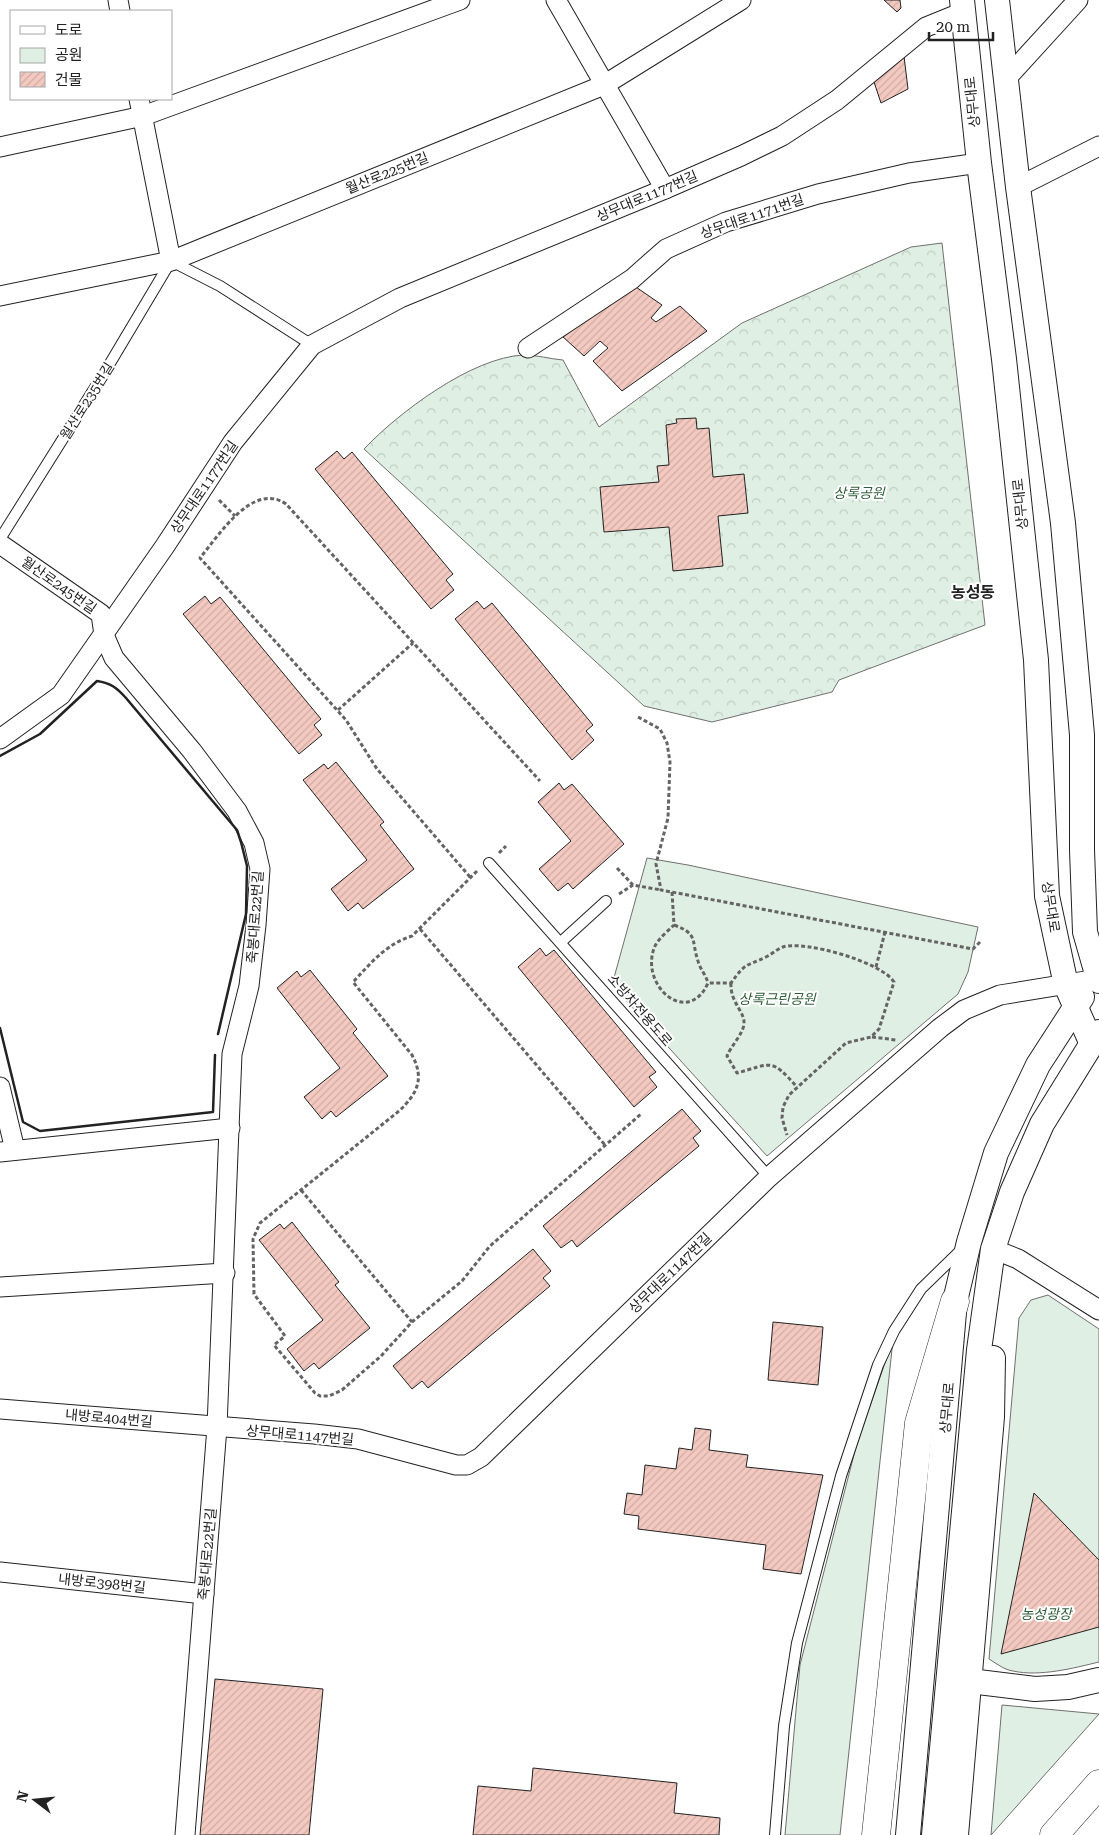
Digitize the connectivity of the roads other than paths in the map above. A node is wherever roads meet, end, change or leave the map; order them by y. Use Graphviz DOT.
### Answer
graph roads {
  1 [pos="460,0"];
  2 [pos="556,0"];
  3 [pos="741,0"];
  4 [pos="997,0"];
  5 [pos="1078,0"];
  6 [pos="962,6"];
  7 [pos="1005,80"];
  8 [pos="604,85"];
  9 [pos="172,97"];
  10 [pos="162,100"];
  11 [pos="141,107"];
  12 [pos="0,146"];
  13 [pos="1099,146"];
  14 [pos="979,163"];
  15 [pos="1018,187"];
  16 [pos="666,189"];
  17 [pos="170,261"];
  18 [pos="0,296"];
  19 [pos="312,346"];
  20 [pos="528,348"];
  21 [pos="0,539"];
  22 [pos="0,544"];
  23 [pos="104,635"];
  24 [pos="1082,735"];
  25 [pos="0,739"];
  26 [pos="1099,768"];
  27 [pos="489,863"];
  28 [pos="606,901"];
  29 [pos="561,942"];
  30 [pos="1099,979"];
  31 [pos="1070,995"];
  32 [pos="1095,1037"];
  33 [pos="0,1087"];
  34 [pos="230,1128"];
  35 [pos="7,1151"];
  36 [pos="769,1177"];
  37 [pos="969,1242"];
  38 [pos="993,1249"];
  39 [pos="225,1273"];
  40 [pos="0,1287"];
  41 [pos="955,1301"];
  42 [pos="1099,1310"];
  43 [pos="0,1409"];
  44 [pos="218,1427"];
  45 [pos="0,1572"];
  46 [pos="204,1594"];
  47 [pos="1099,1680"];
  48 [pos="970,1681"];
  49 [pos="1099,1784"];
  50 [pos="879,1799"];
  51 [pos="185,1835"];
  52 [pos="775,1835"];
  53 [pos="866,1835"];
  54 [pos="876,1835"];
  55 [pos="908,1835"];
  56 [pos="934,1835"];
  57 [pos="956,1835"];
  58 [pos="1054,1835"];
  1 -- 9 [label="street"];
  2 -- 8 [label="street"];
  3 -- 8 [label="street, 월산로225번길"];
  4 -- 7 [label="street"];
  5 -- 7 [label="street"];
  6 -- 14 [label="street, 상무대로"];
  6 -- 16 [label="street, 상무대로1177번길"];
  7 -- 15 [label="street"];
  8 -- 16 [label="street"];
  8 -- 17 [label="street, 월산로225번길"];
  10 -- 11 [label="street"];
  11 -- 12 [label="street"];
  11 -- 17 [label="street"];
  13 -- 15 [label="street"];
  14 -- 20 [label="street, 상무대로1171번길"];
  14 -- 31 [label="street, 상무대로"];
  15 -- 24 [label="street"];
  16 -- 19 [label="street, 상무대로1177번길"];
  17 -- 18 [label="street"];
  17 -- 19 [label="lane"];
  17 -- 21 [label="lane, 월산로235번길"];
  19 -- 23 [label="street, 상무대로1177번길"];
  22 -- 23 [label="street, 월산로245번길"];
  23 -- 25 [label="street, 상무대로1177번길"];
  23 -- 34 [label="street, 죽봉대로22번길"];
  24 -- 26 [label="street"];
  24 -- 30 [label="street"];
  27 -- 29 [label="lane, 소방차전용도로"];
  28 -- 29 [label="lane"];
  29 -- 36 [label="lane, 소방차전용도로"];
  30 -- 31 [label="street"];
  31 -- 32 [label="street, 상무대로"];
  31 -- 36 [label="street, 상무대로1147번길"];
  31 -- 37 [label="street, 상무대로"];
  32 -- 38 [label="street, 상무대로"];
  33 -- 35 [label="street"];
  34 -- 35 [label="street"];
  34 -- 39 [label="street, 죽봉대로22번길"];
  36 -- 44 [label="street, 상무대로1147번길"];
  37 -- 41 [label="street, 상무대로"];
  37 -- 52 [label="lane"];
  38 -- 42 [label="street"];
  38 -- 48 [label="street, 상무대로"];
  38 -- 56 [label="street, 상무대로"];
  39 -- 40 [label="street"];
  39 -- 44 [label="street, 죽봉대로22번길"];
  41 -- 50 [label="main road"];
  41 -- 55 [label="street, 상무대로"];
  43 -- 44 [label="street, 내방로404번길"];
  44 -- 46 [label="street, 죽봉대로22번길"];
  45 -- 46 [label="street, 내방로398번길"];
  46 -- 51 [label="street, 죽봉대로22번길"];
  47 -- 48 [label="street"];
  48 -- 57 [label="street, 상무대로"];
  49 -- 58 [label="main road"];
  50 -- 53 [label="main road"];
  50 -- 54 [label="main road"];
}
